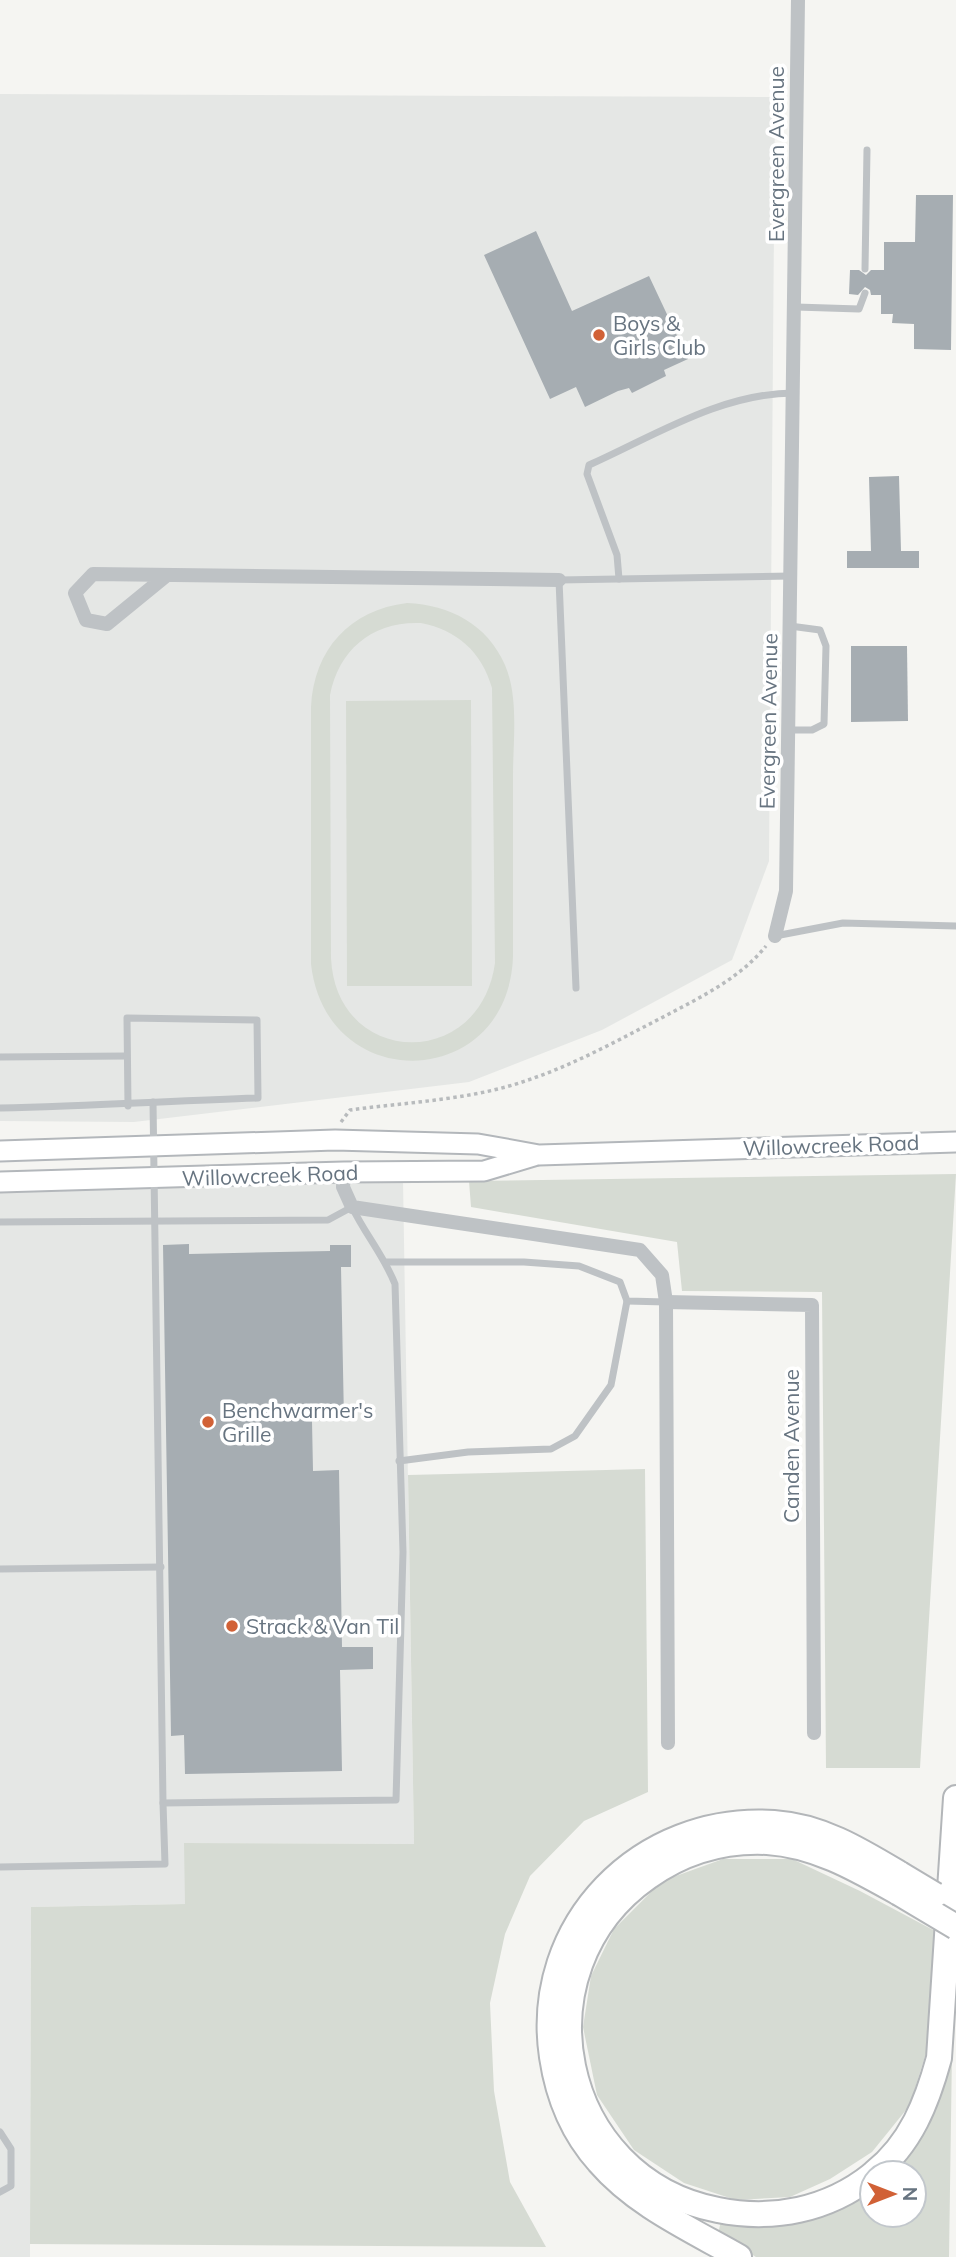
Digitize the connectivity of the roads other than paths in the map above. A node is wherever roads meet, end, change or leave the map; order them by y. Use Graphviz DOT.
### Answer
graph roads {
  1 [pos="799,0"];
  2 [pos="867,150"];
  3 [pos="865,269"];
  4 [pos="865,293"];
  5 [pos="796,307"];
  6 [pos="794,393"];
  7 [pos="167,575"];
  8 [pos="791,576"];
  9 [pos="619,579"];
  10 [pos="559,580"];
  11 [pos="790,626"];
  12 [pos="789,730"];
  13 [pos="956,926"];
  14 [pos="775,936"];
  15 [pos="576,988"];
  16 [pos="126,1056"];
  17 [pos="0,1057"];
  18 [pos="153,1102"];
  19 [pos="128,1105"];
  20 [pos="0,1108"];
  21 [pos="947,1142"];
  22 [pos="155,1146"];
  23 [pos="0,1151"];
  24 [pos="539,1155"];
  25 [pos="344,1172"];
  26 [pos="156,1179"];
  27 [pos="0,1182"];
  28 [pos="352,1207"];
  29 [pos="157,1219"];
  30 [pos="0,1222"];
  31 [pos="387,1262"];
  32 [pos="627,1301"];
  33 [pos="666,1302"];
  34 [pos="399,1461"];
  35 [pos="160,1567"];
  36 [pos="0,1569"];
  37 [pos="814,1733"];
  38 [pos="668,1743"];
  39 [pos="956,1798"];
  40 [pos="163,1803"];
  41 [pos="0,1867"];
  42 [pos="900,1883"];
  43 [pos="956,1908"];
  44 [pos="956,1927"];
  45 [pos="0,2132"];
  46 [pos="890,2159"];
  47 [pos="858,2186"];
  48 [pos="0,2192"];
  49 [pos="739,2257"];
  1 -- 5 [label="street, Evergreen Avenue"];
  2 -- 3 [label="lane"];
  4 -- 5 [label="lane"];
  5 -- 6 [label="street, Evergreen Avenue"];
  6 -- 8 [label="street, Evergreen Avenue"];
  6 -- 9 [label="lane"];
  7 -- 7 [label="street"];
  7 -- 10 [label="street"];
  8 -- 9 [label="lane"];
  8 -- 11 [label="street, Evergreen Avenue"];
  9 -- 10 [label="lane"];
  10 -- 15 [label="lane"];
  11 -- 12 [label="street, Evergreen Avenue"];
  11 -- 12 [label="lane"];
  12 -- 14 [label="street, Evergreen Avenue"];
  13 -- 14 [label="lane"];
  16 -- 17 [label="lane"];
  16 -- 18 [label="lane"];
  16 -- 19 [label="lane"];
  18 -- 19 [label="lane"];
  18 -- 22 [label="lane"];
  19 -- 20 [label="lane"];
  21 -- 24 [label="main road, Willowcreek Road"];
  22 -- 23 [label="main road, Willowcreek Road"];
  22 -- 24 [label="main road, Willowcreek Road"];
  22 -- 26 [label="lane"];
  24 -- 25 [label="main road, Willowcreek Road"];
  25 -- 26 [label="main road, Willowcreek Road"];
  25 -- 28 [label="street"];
  26 -- 27 [label="main road, Willowcreek Road"];
  26 -- 29 [label="lane"];
  28 -- 29 [label="lane"];
  28 -- 31 [label="lane"];
  28 -- 33 [label="street"];
  29 -- 30 [label="lane"];
  29 -- 35 [label="lane"];
  31 -- 32 [label="lane"];
  31 -- 34 [label="lane"];
  32 -- 33 [label="lane"];
  32 -- 34 [label="lane"];
  33 -- 37 [label="street, Canden Avenue"];
  33 -- 38 [label="street"];
  34 -- 40 [label="lane"];
  35 -- 36 [label="lane"];
  35 -- 40 [label="lane"];
  39 -- 46 [label="highway"];
  40 -- 41 [label="lane"];
  42 -- 43 [label="highway, bridge"];
  42 -- 44 [label="highway, bridge"];
  42 -- 47 [label="highway"];
  42 -- 49 [label="highway"];
  45 -- 48 [label="lane"];
}
